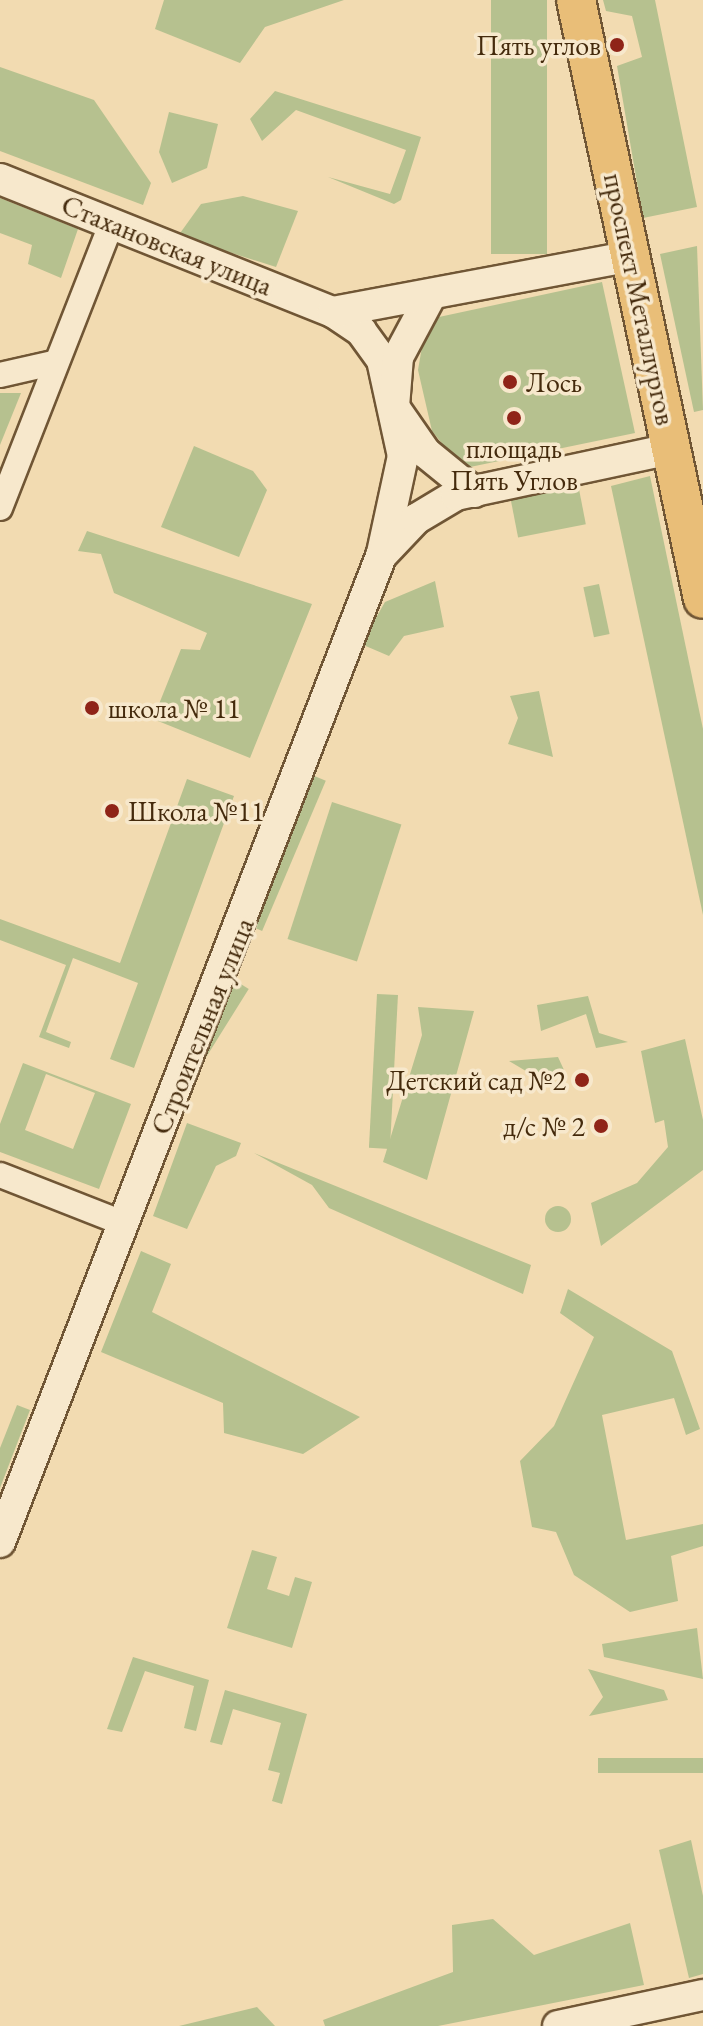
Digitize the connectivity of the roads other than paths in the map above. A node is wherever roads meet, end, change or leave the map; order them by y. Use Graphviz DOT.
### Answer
graph roads {
  1 [pos="576,0"];
  2 [pos="0,179"];
  3 [pos="112,222"];
  4 [pos="631,256"];
  5 [pos="429,299"];
  6 [pos="333,312"];
  7 [pos="57,362"];
  8 [pos="0,375"];
  9 [pos="394,407"];
  10 [pos="671,449"];
  11 [pos="474,492"];
  12 [pos="0,508"];
  13 [pos="381,556"];
  14 [pos="703,599"];
  15 [pos="0,1175"];
  16 [pos="125,1224"];
  17 [pos="0,1542"];
  18 [pos="703,1995"];
  19 [pos="558,2026"];
  1 -- 4 [label="main road, проспект Металлургов"];
  2 -- 3 [label="street, Стахановская улица"];
  3 -- 6 [label="street, Стахановская улица"];
  3 -- 7 [label="street"];
  4 -- 5 [label="street"];
  4 -- 10 [label="main road, проспект Металлургов"];
  5 -- 6 [label="street"];
  5 -- 9 [label="street"];
  6 -- 9 [label="street"];
  7 -- 8 [label="street"];
  7 -- 12 [label="street"];
  9 -- 11 [label="street"];
  9 -- 13 [label="street"];
  10 -- 11 [label="street"];
  10 -- 14 [label="main road, проспект Металлургов"];
  11 -- 13 [label="street, Строительная улица"];
  13 -- 16 [label="street, Строительная улица"];
  15 -- 16 [label="street"];
  16 -- 17 [label="street, Строительная улица"];
  18 -- 19 [label="street"];
}
